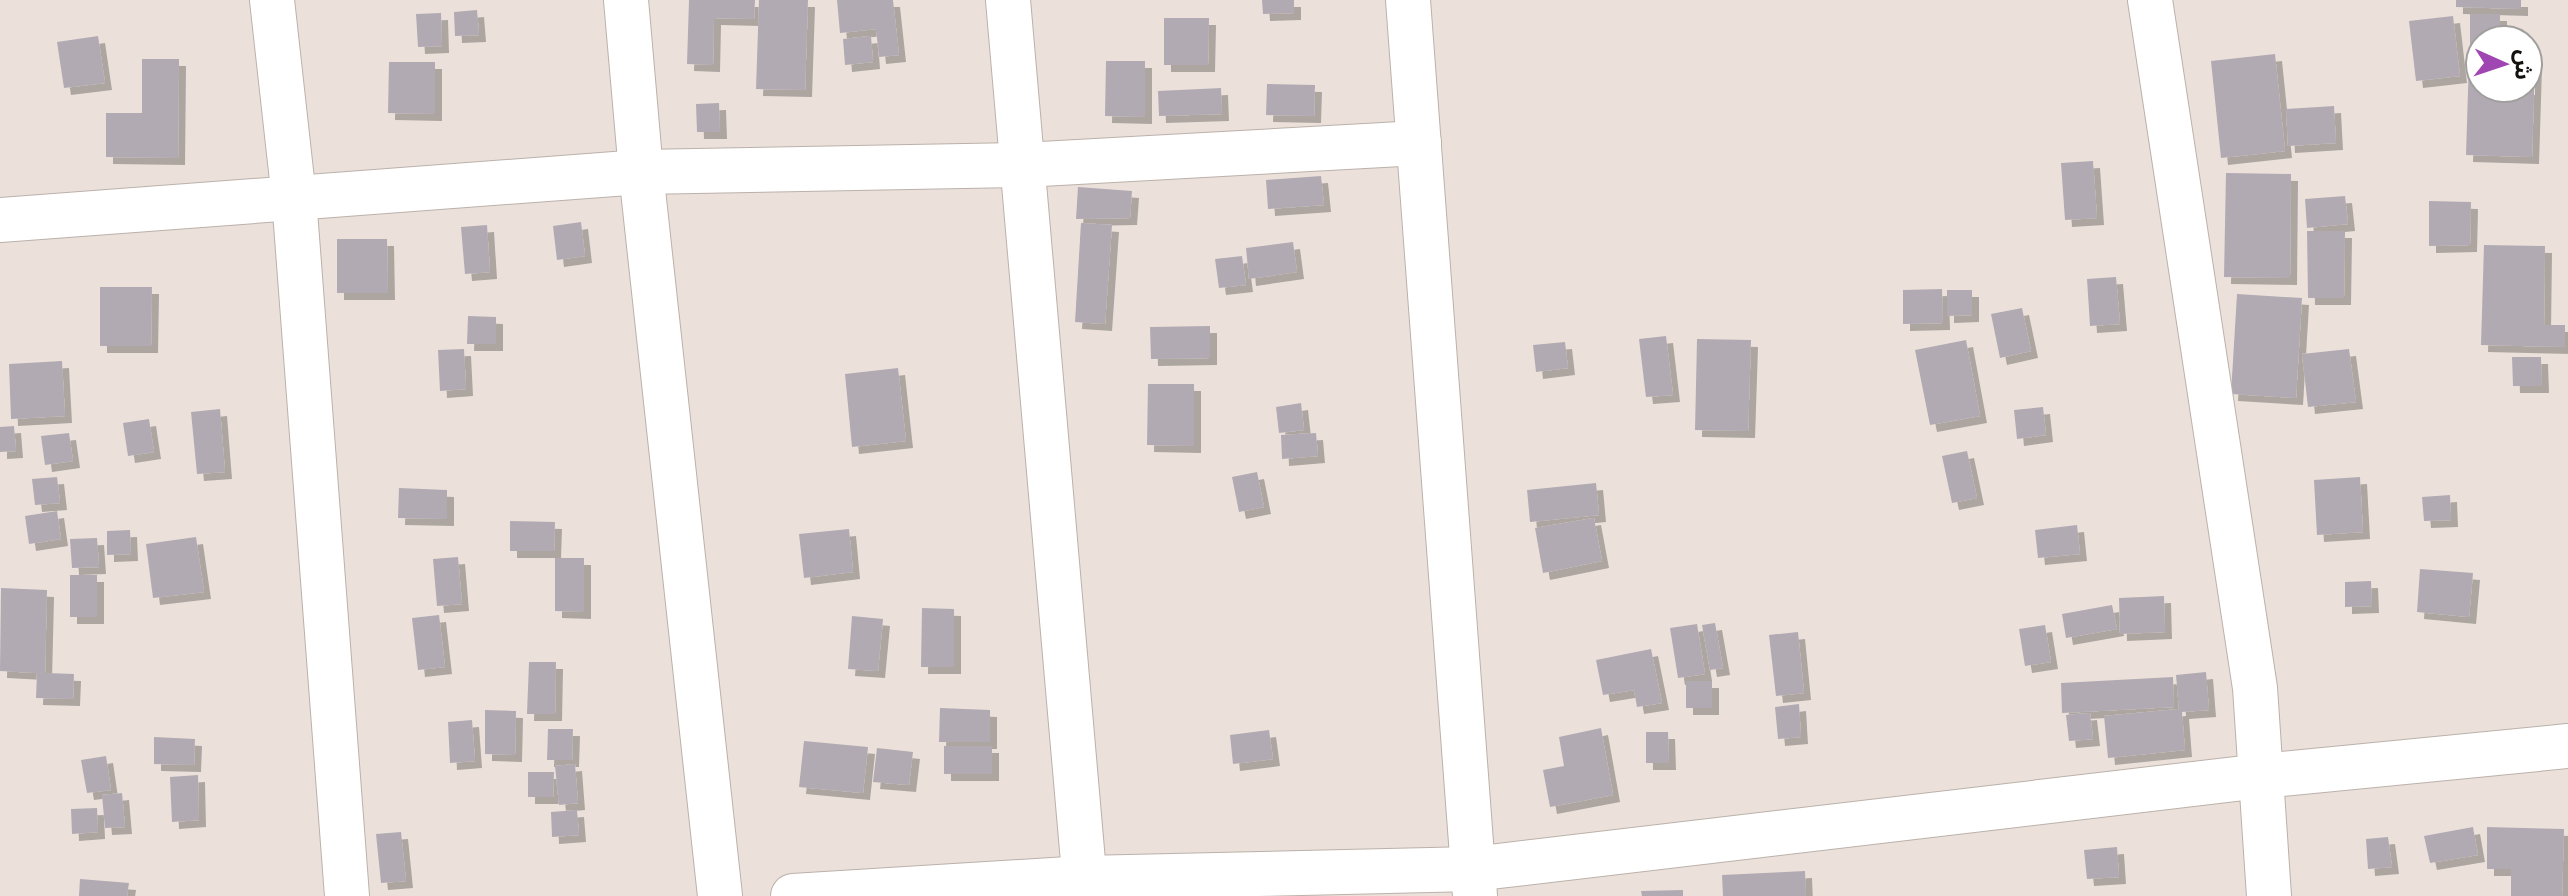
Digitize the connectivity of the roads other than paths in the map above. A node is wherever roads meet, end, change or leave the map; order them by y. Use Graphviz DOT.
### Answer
graph roads {
  1 [pos="272,0"];
  2 [pos="626,0"];
  3 [pos="1008,0"];
  4 [pos="1408,0"];
  5 [pos="2150,0"];
  6 [pos="1419,143"];
  7 [pos="1023,165"];
  8 [pos="641,172"];
  9 [pos="294,198"];
  10 [pos="0,220"];
  11 [pos="2568,746"];
  12 [pos="2261,776"];
  13 [pos="1474,882"];
  14 [pos="1085,887"];
  15 [pos="347,896"];
  16 [pos="720,896"];
  17 [pos="793,896"];
  18 [pos="2269,896"];
  1 -- 9 [label="street"];
  2 -- 8 [label="street"];
  3 -- 7 [label="street"];
  4 -- 6 [label="street"];
  5 -- 12 [label="street"];
  6 -- 7 [label="street"];
  6 -- 13 [label="street"];
  7 -- 8 [label="street"];
  7 -- 14 [label="street"];
  8 -- 9 [label="street"];
  8 -- 16 [label="street"];
  9 -- 10 [label="street"];
  9 -- 15 [label="street"];
  11 -- 12 [label="street"];
  12 -- 13 [label="street"];
  12 -- 18 [label="street"];
  13 -- 14 [label="street"];
  14 -- 17 [label="street"];
}
